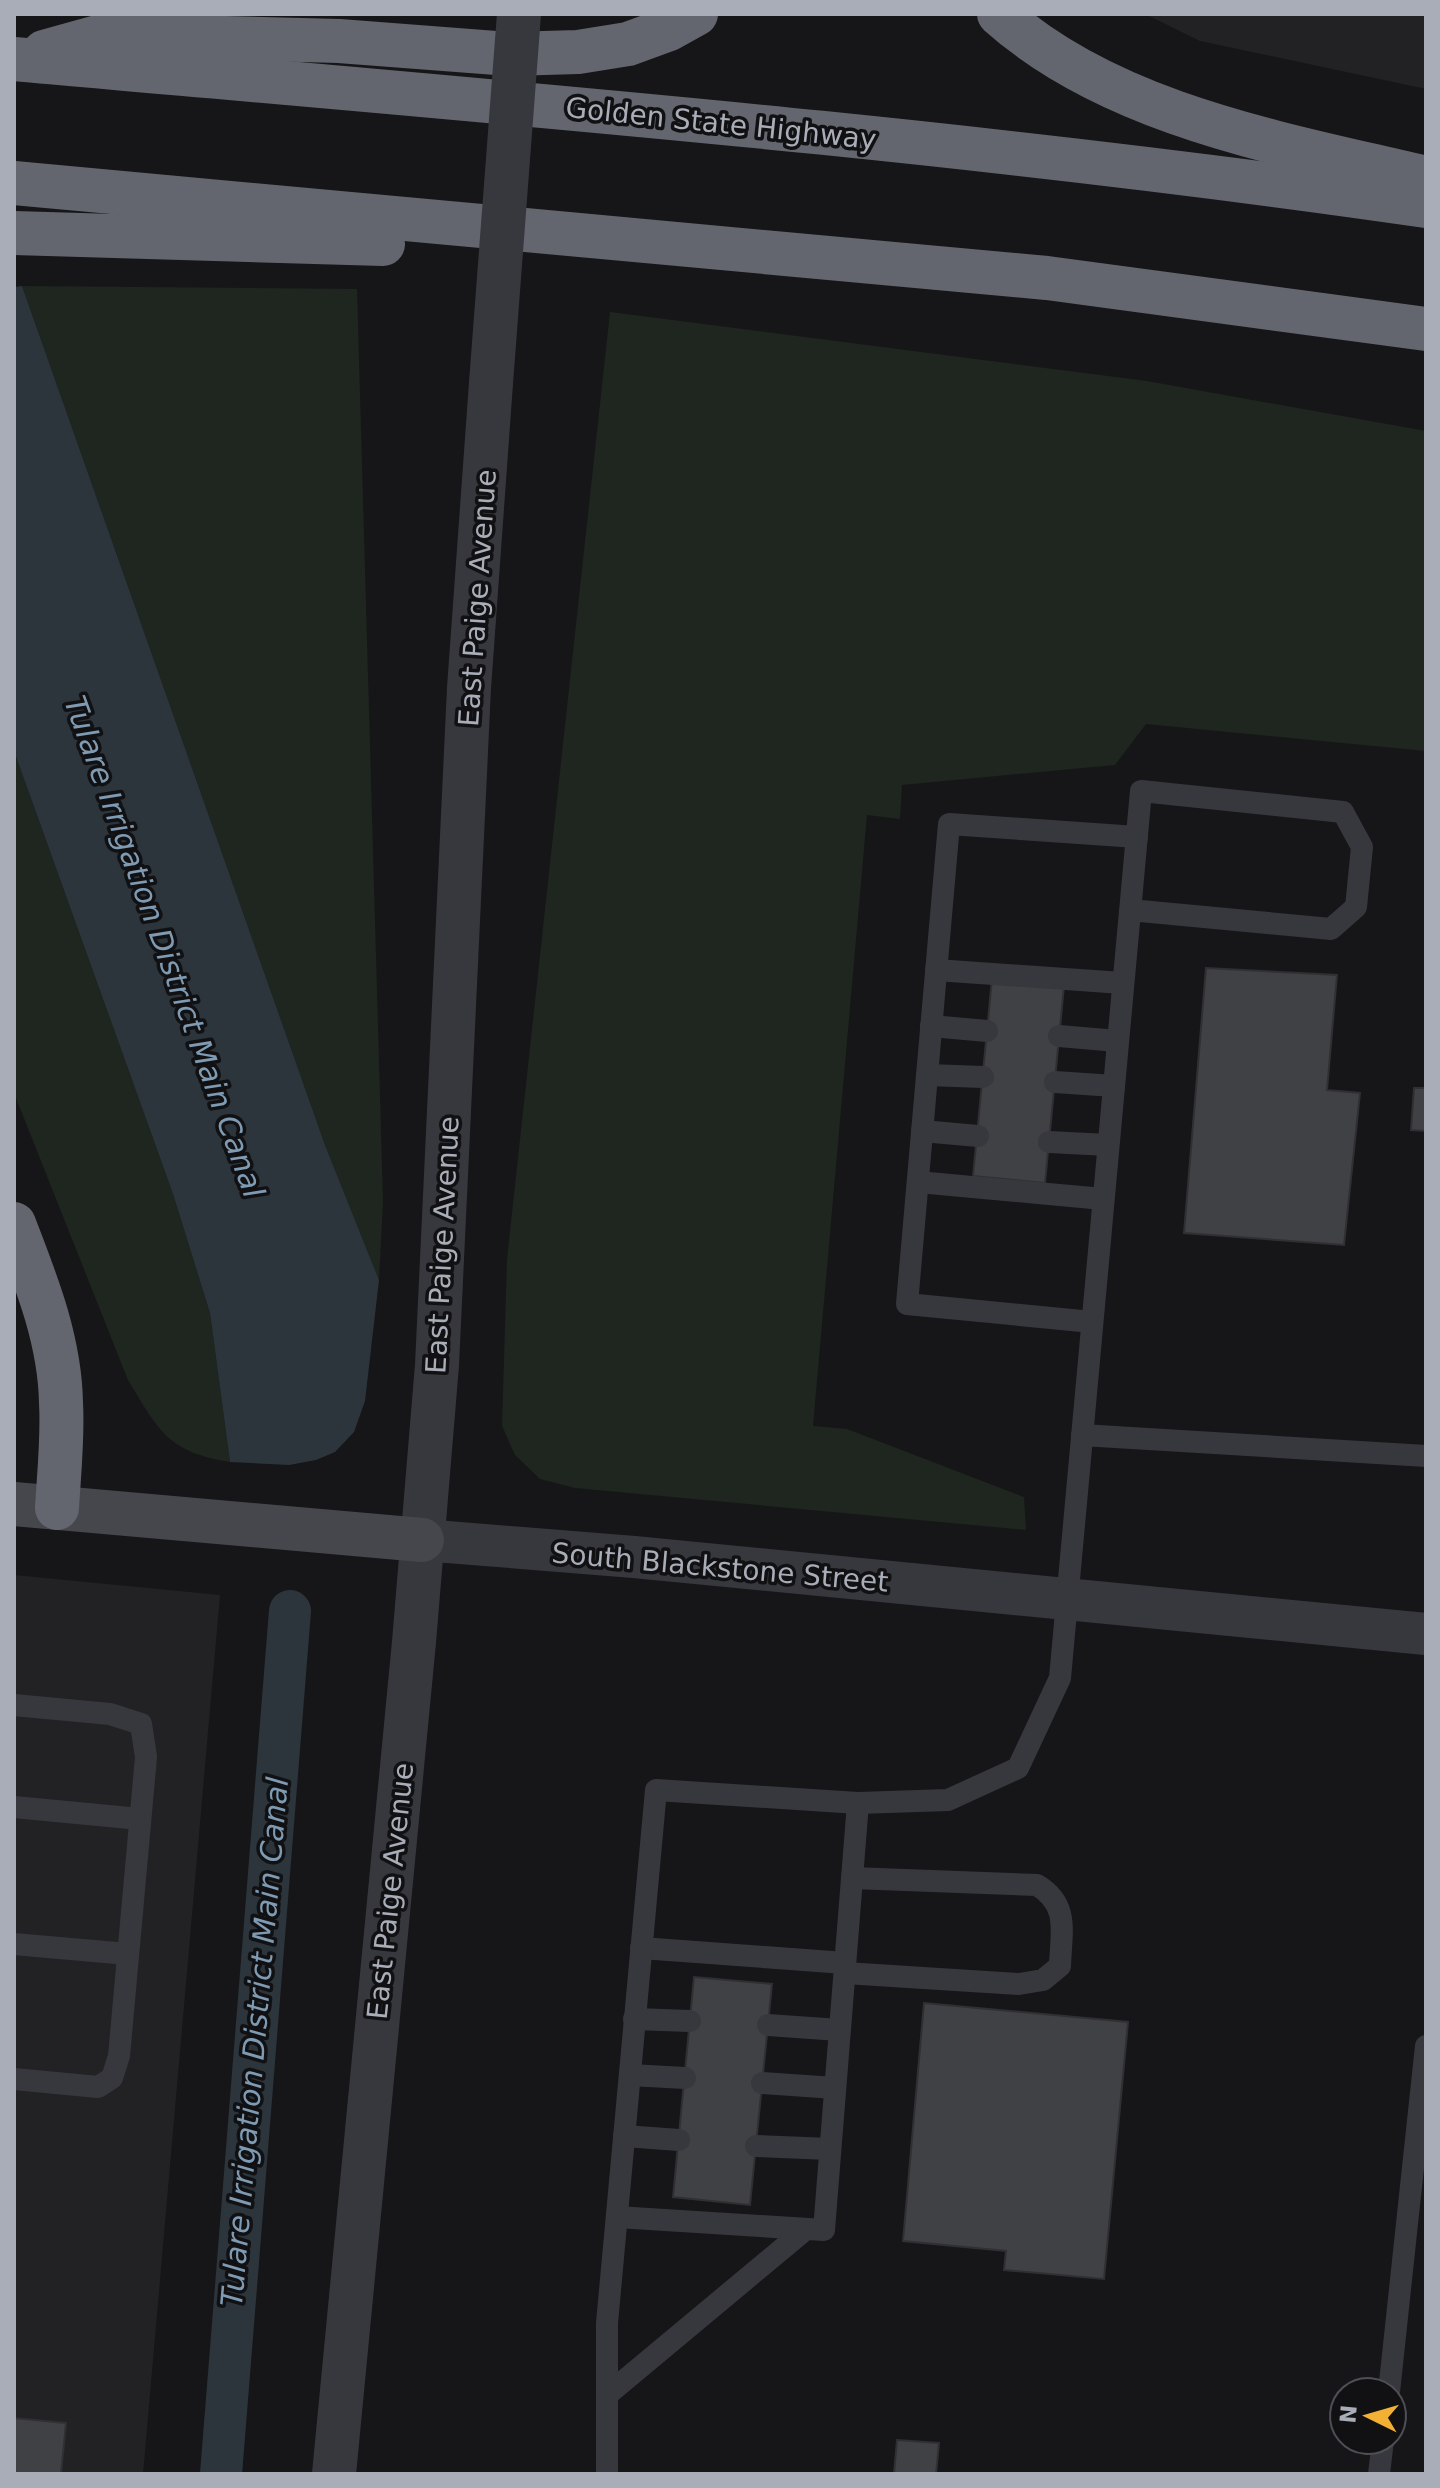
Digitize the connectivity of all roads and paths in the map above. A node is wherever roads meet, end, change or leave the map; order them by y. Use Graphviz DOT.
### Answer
graph roads {
  1 [pos="519,14"];
  2 [pos="696,14"];
  3 [pos="999,14"];
  4 [pos="16,59"];
  5 [pos="1426,178"];
  6 [pos="14,183"];
  7 [pos="1426,206"];
  8 [pos="14,233"];
  9 [pos="754,251"];
  10 [pos="1426,329"];
  11 [pos="1137,837"];
  12 [pos="1130,910"];
  13 [pos="936,970"];
  14 [pos="1122,983"];
  15 [pos="931,1026"];
  16 [pos="987,1031"];
  17 [pos="1059,1036"];
  18 [pos="1117,1041"];
  19 [pos="927,1075"];
  20 [pos="983,1077"];
  21 [pos="1055,1082"];
  22 [pos="1114,1086"];
  23 [pos="922,1131"];
  24 [pos="978,1136"];
  25 [pos="1049,1142"];
  26 [pos="1108,1145"];
  27 [pos="918,1182"];
  28 [pos="1103,1199"];
  29 [pos="18,1249"];
  30 [pos="1092,1322"];
  31 [pos="1082,1435"];
  32 [pos="1426,1456"];
  33 [pos="14,1504"];
  34 [pos="57,1508"];
  35 [pos="422,1540"];
  36 [pos="1067,1600"];
  37 [pos="1426,1634"];
  38 [pos="14,1705"];
  39 [pos="858,1803"];
  40 [pos="14,1807"];
  41 [pos="140,1819"];
  42 [pos="852,1878"];
  43 [pos="14,1944"];
  44 [pos="641,1948"];
  45 [pos="128,1954"];
  46 [pos="845,1968"];
  47 [pos="634,2019"];
  48 [pos="690,2021"];
  49 [pos="768,2025"];
  50 [pos="839,2030"];
  51 [pos="1426,2046"];
  52 [pos="630,2075"];
  53 [pos="685,2078"];
  54 [pos="14,2079"];
  55 [pos="762,2083"];
  56 [pos="835,2088"];
  57 [pos="624,2136"];
  58 [pos="679,2140"];
  59 [pos="756,2146"];
  60 [pos="830,2149"];
  61 [pos="617,2217"];
  62 [pos="806,2229"];
  63 [pos="1391,2376"];
  64 [pos="607,2395"];
  65 [pos="334,2474"];
  66 [pos="607,2474"];
  1 -- 35 [label="street, East Paige Avenue, bridge"];
  2 -- 4 [label="highway"];
  3 -- 5 [label="highway"];
  4 -- 7 [label="highway, Golden State Highway"];
  6 -- 9 [label="highway"];
  8 -- 9 [label="highway"];
  9 -- 10 [label="highway"];
  11 -- 12 [label="lane"];
  11 -- 12 [label="lane"];
  11 -- 13 [label="lane"];
  12 -- 14 [label="lane"];
  13 -- 14 [label="lane"];
  13 -- 15 [label="lane"];
  14 -- 18 [label="lane"];
  15 -- 16 [label="lane"];
  15 -- 19 [label="lane"];
  17 -- 18 [label="lane"];
  18 -- 22 [label="lane"];
  19 -- 20 [label="lane"];
  19 -- 23 [label="lane"];
  21 -- 22 [label="lane"];
  22 -- 26 [label="lane"];
  23 -- 24 [label="lane"];
  23 -- 27 [label="lane"];
  25 -- 26 [label="lane"];
  26 -- 28 [label="lane"];
  27 -- 28 [label="lane"];
  27 -- 30 [label="lane"];
  28 -- 30 [label="lane"];
  29 -- 34 [label="highway"];
  30 -- 31 [label="lane"];
  31 -- 32 [label="lane"];
  31 -- 36 [label="lane"];
  33 -- 34 [label="main road, South Blackstone Street"];
  34 -- 35 [label="main road, South Blackstone Street"];
  35 -- 36 [label="street, South Blackstone Street"];
  35 -- 65 [label="street, East Paige Avenue"];
  36 -- 37 [label="street, South Blackstone Street"];
  36 -- 39 [label="lane"];
  38 -- 41 [label="lane"];
  39 -- 42 [label="lane"];
  39 -- 44 [label="lane"];
  40 -- 41 [label="lane"];
  41 -- 45 [label="lane"];
  42 -- 46 [label="lane"];
  42 -- 46 [label="lane"];
  43 -- 45 [label="lane"];
  44 -- 46 [label="lane"];
  44 -- 47 [label="lane"];
  45 -- 54 [label="lane"];
  46 -- 50 [label="lane"];
  47 -- 48 [label="lane"];
  47 -- 52 [label="lane"];
  49 -- 50 [label="lane"];
  50 -- 56 [label="lane"];
  51 -- 63 [label="lane"];
  52 -- 53 [label="lane"];
  52 -- 57 [label="lane"];
  55 -- 56 [label="lane"];
  56 -- 60 [label="lane"];
  57 -- 58 [label="lane"];
  57 -- 61 [label="lane"];
  59 -- 60 [label="lane"];
  60 -- 62 [label="lane"];
  61 -- 62 [label="lane"];
  61 -- 64 [label="lane"];
  62 -- 64 [label="lane"];
  64 -- 66 [label="lane"];
}
